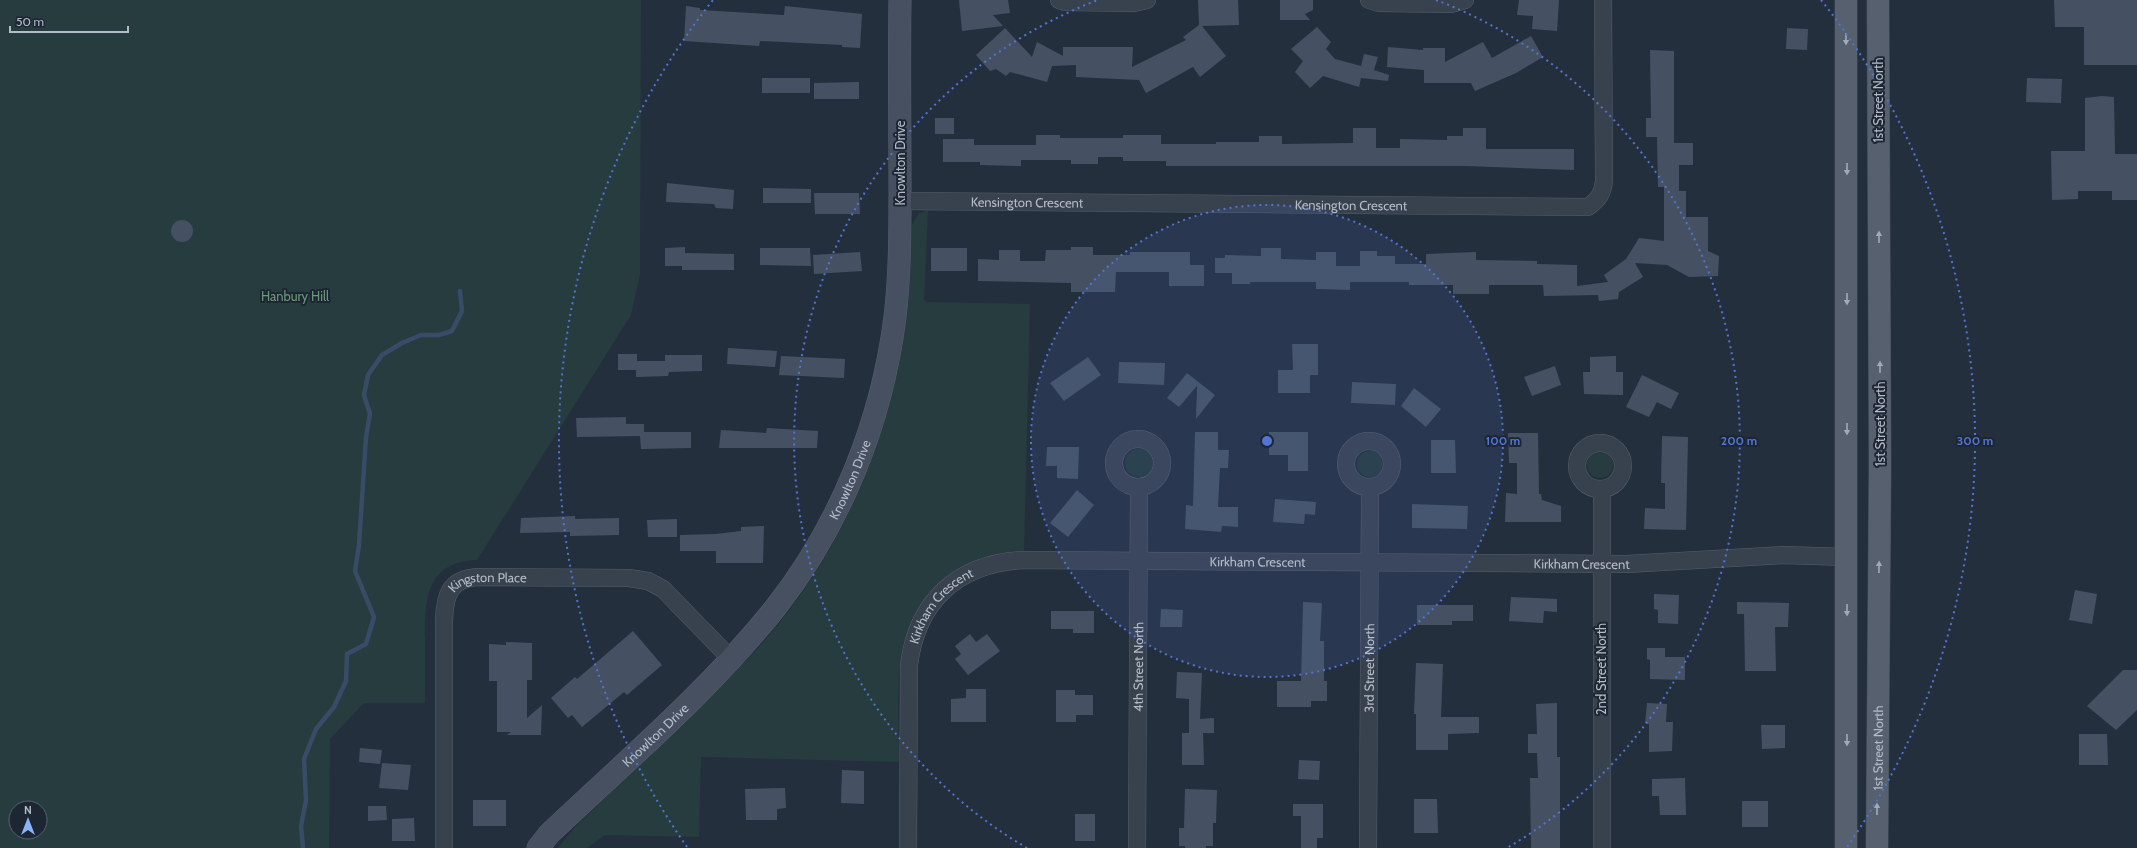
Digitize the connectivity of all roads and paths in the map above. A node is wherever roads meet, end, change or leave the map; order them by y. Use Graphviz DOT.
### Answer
graph roads {
  1 [pos="900,0"];
  2 [pos="1059,0"];
  3 [pos="1146,0"];
  4 [pos="1369,0"];
  5 [pos="1465,0"];
  6 [pos="1603,0"];
  7 [pos="1846,0"];
  8 [pos="1878,0"];
  9 [pos="900,201"];
  10 [pos="1139,486"];
  11 [pos="1370,488"];
  12 [pos="1602,489"];
  13 [pos="1847,557"];
  14 [pos="1139,561"];
  15 [pos="1370,563"];
  16 [pos="1601,564"];
  17 [pos="731,658"];
  18 [pos="1877,751"];
  19 [pos="444,848"];
  20 [pos="538,848"];
  21 [pos="908,848"];
  22 [pos="1137,848"];
  23 [pos="1368,848"];
  24 [pos="1602,848"];
  25 [pos="1846,848"];
  26 [pos="1877,848"];
  1 -- 9 [label="street, Knowlton Drive"];
  2 -- 3 [label="street"];
  4 -- 5 [label="street"];
  6 -- 9 [label="street, Kensington Crescent"];
  7 -- 13 [label="main road, one-way"];
  18 -- 8 [label="main road, 1st Street North, one-way"];
  9 -- 17 [label="street, Knowlton Drive"];
  10 -- 14 [label="street, 4th Street North"];
  11 -- 15 [label="street, 3rd Street North"];
  12 -- 16 [label="street, 2nd Street North"];
  13 -- 16 [label="street, Kirkham Crescent"];
  13 -- 18 [label="main road"];
  13 -- 25 [label="main road, one-way"];
  14 -- 15 [label="street, Kirkham Crescent"];
  14 -- 21 [label="street, Kirkham Crescent"];
  14 -- 22 [label="street, 4th Street North"];
  15 -- 16 [label="street, Kirkham Crescent"];
  15 -- 23 [label="street, 3rd Street North"];
  16 -- 24 [label="street, 2nd Street North"];
  17 -- 19 [label="street, Kingston Place"];
  17 -- 20 [label="street, Knowlton Drive"];
  26 -- 18 [label="main road, 1st Street North, one-way"];
}
